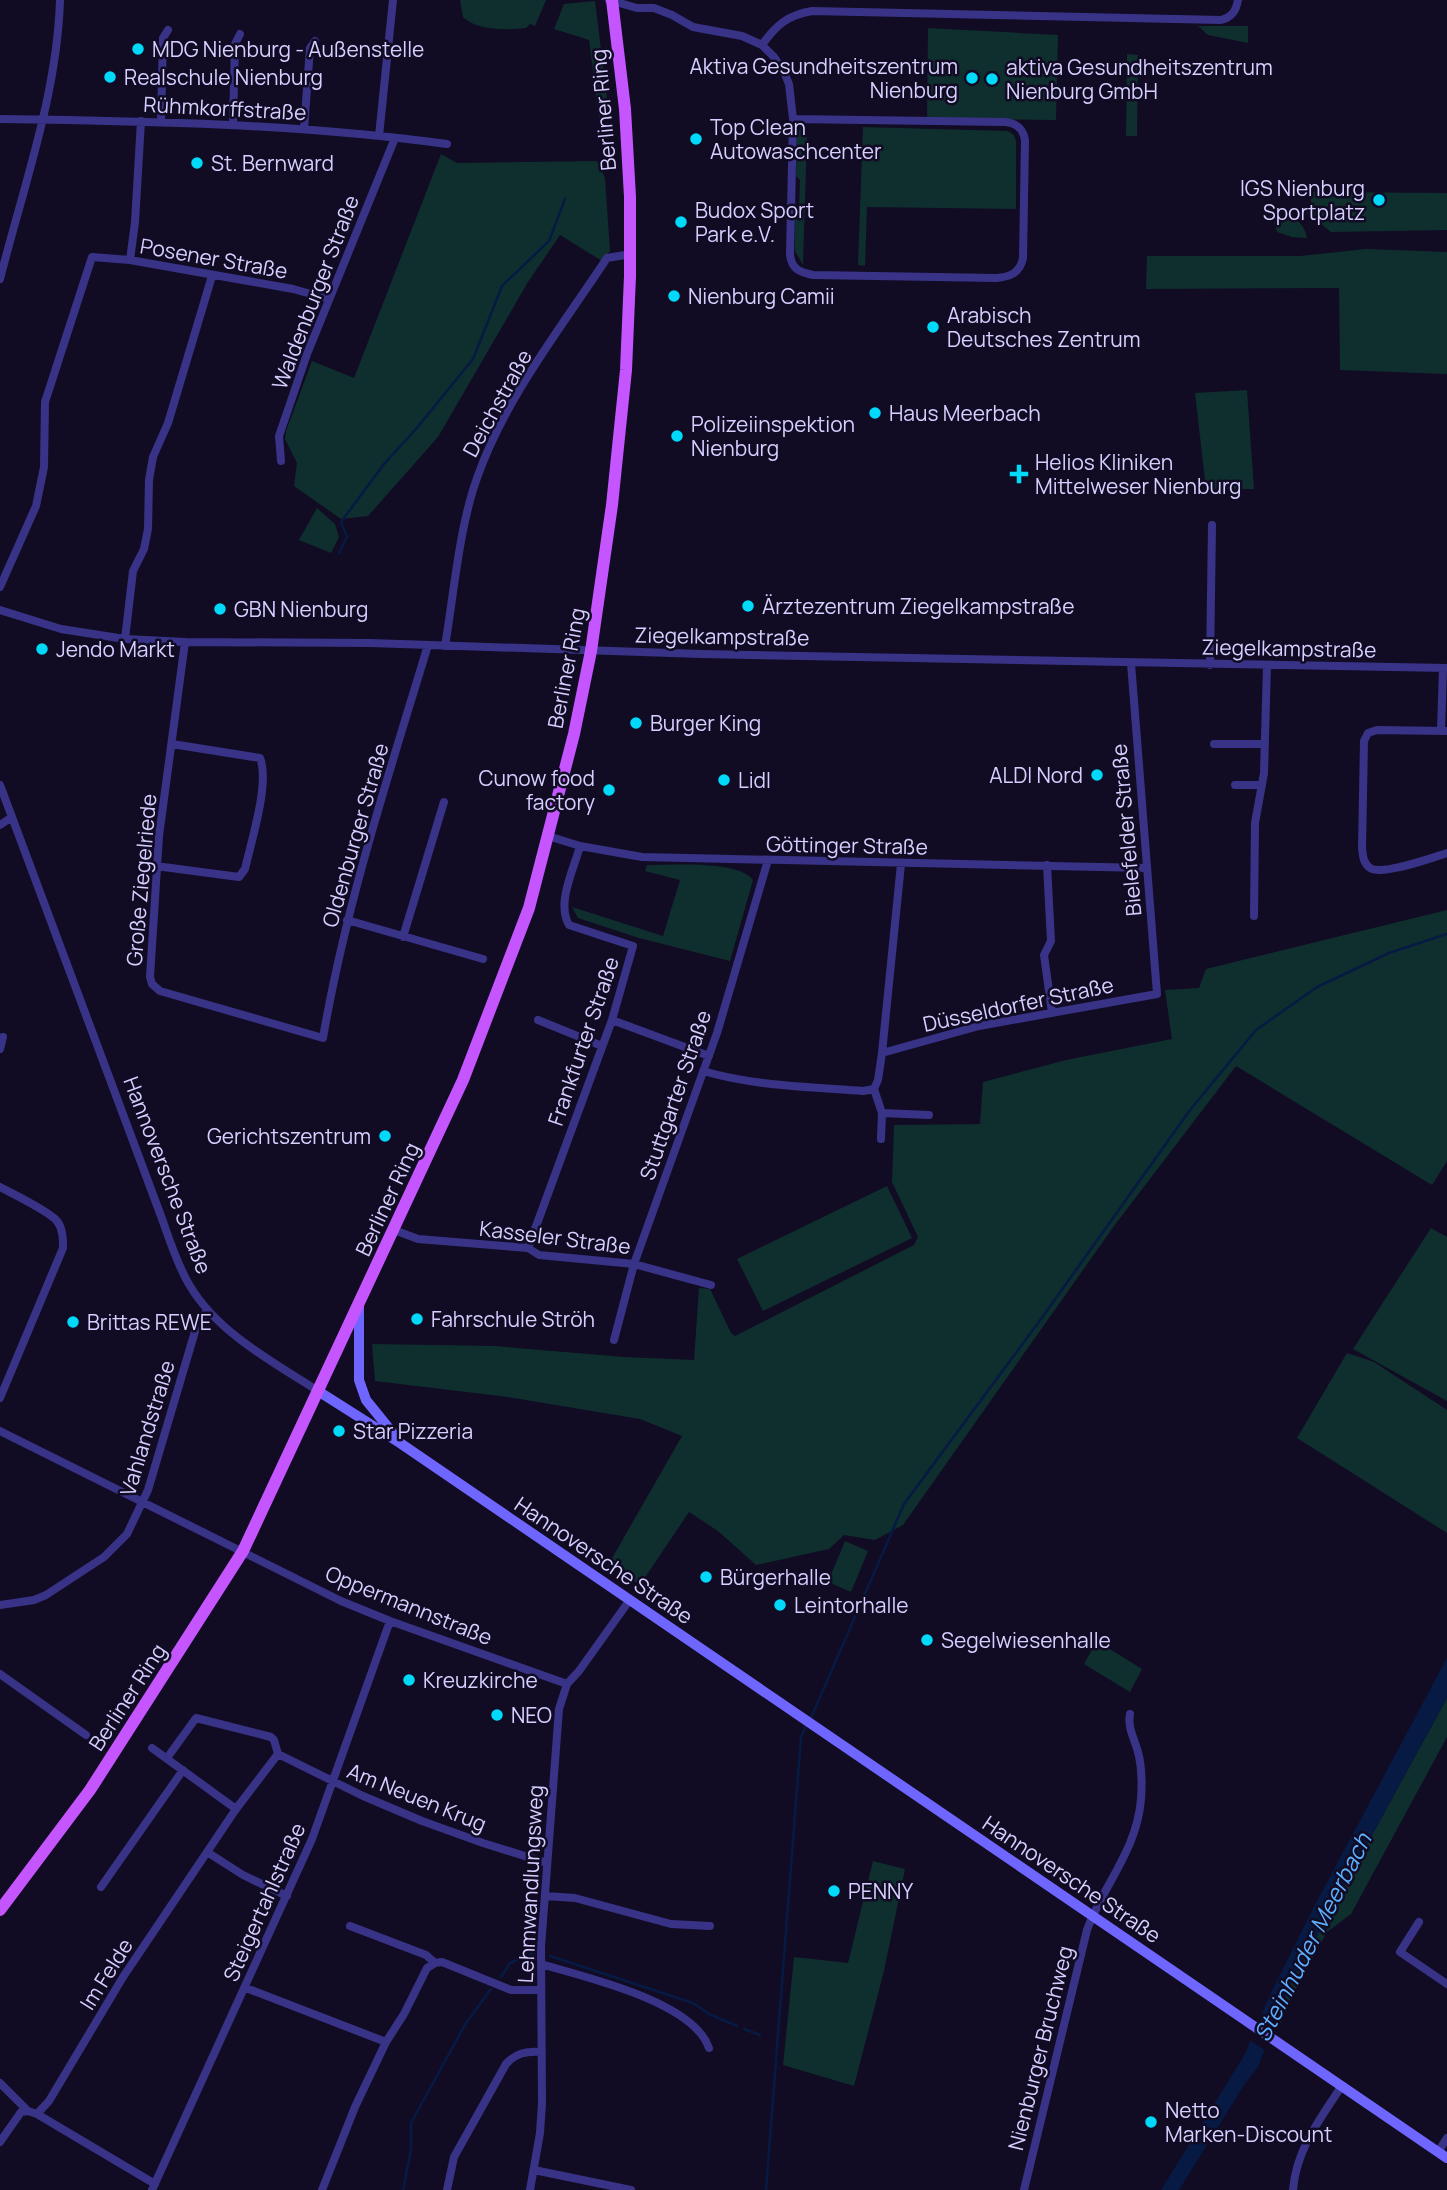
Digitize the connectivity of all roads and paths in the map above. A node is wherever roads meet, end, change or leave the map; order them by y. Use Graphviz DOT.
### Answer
graph roads {
  1 [pos="60,0"];
  2 [pos="393,0"];
  3 [pos="611,0"];
  4 [pos="1238,0"];
  5 [pos="169,30"];
  6 [pos="240,34"];
  7 [pos="315,41"];
  8 [pos="762,44"];
  9 [pos="0,118"];
  10 [pos="41,119"];
  11 [pos="793,119"];
  12 [pos="141,121"];
  13 [pos="161,122"];
  14 [pos="233,124"];
  15 [pos="304,129"];
  16 [pos="379,136"];
  17 [pos="395,138"];
  18 [pos="447,144"];
  19 [pos="631,254"];
  20 [pos="131,260"];
  21 [pos="212,276"];
  22 [pos="0,279"];
  23 [pos="330,299"];
  24 [pos="281,461"];
  25 [pos="1212,525"];
  26 [pos="0,587"];
  27 [pos="0,610"];
  28 [pos="125,639"];
  29 [pos="185,642"];
  30 [pos="428,645"];
  31 [pos="445,646"];
  32 [pos="591,651"];
  33 [pos="1131,663"];
  34 [pos="1210,665"];
  35 [pos="1267,665"];
  36 [pos="1445,668"];
  37 [pos="1444,731"];
  38 [pos="172,744"];
  39 [pos="1214,744"];
  40 [pos="1265,744"];
  41 [pos="0,785"];
  42 [pos="1235,785"];
  43 [pos="1261,786"];
  44 [pos="444,802"];
  45 [pos="12,817"];
  46 [pos="0,825"];
  47 [pos="548,835"];
  48 [pos="580,846"];
  49 [pos="1447,853"];
  50 [pos="768,860"];
  51 [pos="901,864"];
  52 [pos="156,866"];
  53 [pos="1047,866"];
  54 [pos="1147,868"];
  55 [pos="1254,916"];
  56 [pos="348,920"];
  57 [pos="403,937"];
  58 [pos="483,959"];
  59 [pos="1157,994"];
  60 [pos="1052,1013"];
  61 [pos="538,1020"];
  62 [pos="612,1020"];
  63 [pos="3,1037"];
  64 [pos="323,1038"];
  65 [pos="602,1046"];
  66 [pos="0,1049"];
  67 [pos="882,1053"];
  68 [pos="709,1056"];
  69 [pos="703,1071"];
  70 [pos="874,1089"];
  71 [pos="883,1113"];
  72 [pos="929,1115"];
  73 [pos="881,1139"];
  74 [pos="0,1187"];
  75 [pos="394,1230"];
  76 [pos="528,1248"];
  77 [pos="634,1264"];
  78 [pos="711,1285"];
  79 [pos="359,1304"];
  80 [pos="207,1310"];
  81 [pos="614,1340"];
  82 [pos="318,1391"];
  83 [pos="0,1398"];
  84 [pos="0,1431"];
  85 [pos="400,1443"];
  86 [pos="143,1501"];
  87 [pos="243,1550"];
  88 [pos="629,1601"];
  89 [pos="0,1605"];
  90 [pos="390,1621"];
  91 [pos="0,1674"];
  92 [pos="566,1684"];
  93 [pos="1130,1714"];
  94 [pos="86,1735"];
  95 [pos="152,1748"];
  96 [pos="278,1754"];
  97 [pos="167,1758"];
  98 [pos="183,1770"];
  99 [pos="333,1781"];
  100 [pos="236,1809"];
  101 [pos="206,1852"];
  102 [pos="548,1863"];
  103 [pos="100,1887"];
  104 [pos="287,1896"];
  105 [pos="545,1896"];
  106 [pos="0,1910"];
  107 [pos="1092,1915"];
  108 [pos="1419,1922"];
  109 [pos="350,1926"];
  110 [pos="710,1926"];
  111 [pos="435,1963"];
  112 [pos="541,1964"];
  113 [pos="1447,1984"];
  114 [pos="246,1988"];
  115 [pos="541,1990"];
  116 [pos="386,2042"];
  117 [pos="709,2048"];
  118 [pos="541,2052"];
  119 [pos="0,2083"];
  120 [pos="1341,2087"];
  121 [pos="28,2111"];
  122 [pos="37,2114"];
  123 [pos="1447,2138"];
  124 [pos="0,2142"];
  125 [pos="1442,2155"];
  126 [pos="534,2170"];
  127 [pos="153,2187"];
  128 [pos="322,2190"];
  129 [pos="447,2190"];
  130 [pos="530,2190"];
  131 [pos="631,2190"];
  132 [pos="1024,2190"];
  133 [pos="1293,2190"];
  1 -- 10 [label="street"];
  2 -- 16 [label="street"];
  3 -- 8 [label="street"];
  3 -- 19 [label="main road, Berliner Ring"];
  4 -- 8 [label="street"];
  5 -- 13 [label="street"];
  6 -- 14 [label="street"];
  7 -- 15 [label="street"];
  8 -- 11 [label="street"];
  9 -- 10 [label="street, Rühmkorffstraße"];
  10 -- 12 [label="street, Rühmkorffstraße"];
  10 -- 22 [label="street"];
  11 -- 11 [label="street"];
  12 -- 13 [label="street, Rühmkorffstraße"];
  12 -- 20 [label="street"];
  13 -- 14 [label="street, Rühmkorffstraße"];
  14 -- 15 [label="street, Rühmkorffstraße"];
  15 -- 16 [label="street, Rühmkorffstraße"];
  16 -- 17 [label="street, Rühmkorffstraße"];
  17 -- 18 [label="street, Rühmkorffstraße"];
  17 -- 23 [label="street, Waldenburger Straße"];
  19 -- 31 [label="street, Deichstraße"];
  19 -- 32 [label="main road, Berliner Ring"];
  20 -- 21 [label="street, Posener Straße"];
  20 -- 26 [label="street, Posener Straße"];
  21 -- 23 [label="street, Posener Straße"];
  21 -- 28 [label="street"];
  23 -- 24 [label="street, Waldenburger Straße"];
  25 -- 34 [label="street"];
  27 -- 28 [label="street, Ziegelkampstraße"];
  28 -- 29 [label="street, Ziegelkampstraße"];
  29 -- 30 [label="street, Ziegelkampstraße"];
  29 -- 38 [label="street, Große Ziegelriede"];
  30 -- 31 [label="street, Ziegelkampstraße"];
  30 -- 56 [label="street, Oldenburger Straße"];
  31 -- 32 [label="street, Ziegelkampstraße"];
  32 -- 33 [label="street, Ziegelkampstraße"];
  32 -- 47 [label="main road, Berliner Ring"];
  33 -- 34 [label="street, Ziegelkampstraße"];
  33 -- 54 [label="street, Bielefelder Straße"];
  34 -- 35 [label="street, Ziegelkampstraße"];
  35 -- 36 [label="street, Ziegelkampstraße"];
  35 -- 40 [label="street"];
  36 -- 37 [label="street"];
  37 -- 49 [label="street"];
  38 -- 52 [label="street, Große Ziegelriede"];
  38 -- 52 [label="street"];
  39 -- 40 [label="street"];
  40 -- 43 [label="street"];
  41 -- 45 [label="street, Hannoversche Straße"];
  42 -- 43 [label="street"];
  43 -- 55 [label="street"];
  44 -- 57 [label="street"];
  45 -- 46 [label="street"];
  45 -- 80 [label="street, Hannoversche Straße"];
  47 -- 48 [label="street, Göttinger Straße"];
  47 -- 75 [label="main road, Berliner Ring"];
  48 -- 50 [label="street, Göttinger Straße"];
  48 -- 62 [label="street, Frankfurter Straße"];
  50 -- 51 [label="street, Göttinger Straße"];
  50 -- 68 [label="street, Stuttgarter Straße"];
  51 -- 53 [label="street, Göttinger Straße"];
  51 -- 67 [label="street"];
  52 -- 64 [label="street, Große Ziegelriede"];
  53 -- 54 [label="street, Göttinger Straße"];
  53 -- 60 [label="street"];
  54 -- 59 [label="street, Bielefelder Straße"];
  56 -- 57 [label="street"];
  56 -- 64 [label="street, Oldenburger Straße"];
  57 -- 58 [label="street"];
  59 -- 60 [label="street, Düsseldorfer Straße"];
  60 -- 67 [label="street, Düsseldorfer Straße"];
  61 -- 65 [label="street"];
  62 -- 65 [label="street, Frankfurter Straße"];
  62 -- 68 [label="street"];
  63 -- 66 [label="street"];
  65 -- 76 [label="street, Frankfurter Straße"];
  67 -- 70 [label="street"];
  68 -- 69 [label="street, Stuttgarter Straße"];
  69 -- 70 [label="street"];
  69 -- 77 [label="street, Stuttgarter Straße"];
  70 -- 71 [label="street"];
  71 -- 72 [label="street"];
  71 -- 73 [label="street"];
  74 -- 83 [label="street"];
  75 -- 76 [label="street, Kasseler Straße"];
  75 -- 79 [label="main road, Berliner Ring"];
  76 -- 77 [label="street, Kasseler Straße"];
  77 -- 78 [label="street, Kasseler Straße"];
  77 -- 81 [label="street, Stuttgarter Straße"];
  79 -- 82 [label="main road, Berliner Ring"];
  79 -- 85 [label="street, Berliner Ring"];
  80 -- 82 [label="street, Hannoversche Straße"];
  80 -- 86 [label="street, Vahlandstraße"];
  82 -- 85 [label="street, Hannoversche Straße"];
  82 -- 87 [label="main road, Berliner Ring"];
  84 -- 86 [label="street, Oppermannstraße"];
  85 -- 88 [label="street, Hannoversche Straße"];
  86 -- 87 [label="street, Oppermannstraße"];
  86 -- 89 [label="street, Vahlandstraße"];
  87 -- 90 [label="street, Oppermannstraße"];
  87 -- 106 [label="main road, Berliner Ring"];
  88 -- 92 [label="street, Lehmwandlungsweg"];
  88 -- 107 [label="street, Hannoversche Straße"];
  90 -- 92 [label="street, Oppermannstraße"];
  90 -- 99 [label="street, Steigertahlstraße"];
  91 -- 94 [label="street"];
  92 -- 102 [label="street, Lehmwandlungsweg"];
  93 -- 107 [label="street, Nienburger Bruchweg"];
  95 -- 97 [label="street"];
  96 -- 97 [label="street, Am Neuen Krug"];
  96 -- 99 [label="street, Am Neuen Krug"];
  96 -- 100 [label="street"];
  97 -- 98 [label="street"];
  98 -- 100 [label="street"];
  98 -- 103 [label="street"];
  99 -- 102 [label="street, Am Neuen Krug"];
  99 -- 104 [label="street, Steigertahlstraße"];
  100 -- 101 [label="street, Im Felde"];
  101 -- 104 [label="street"];
  101 -- 122 [label="street, Im Felde"];
  102 -- 105 [label="street, Lehmwandlungsweg"];
  104 -- 114 [label="street, Steigertahlstraße"];
  105 -- 110 [label="street"];
  105 -- 112 [label="street, Lehmwandlungsweg"];
  107 -- 120 [label="street, Hannoversche Straße"];
  107 -- 132 [label="street, Nienburger Bruchweg"];
  108 -- 113 [label="street"];
  109 -- 111 [label="street"];
  111 -- 115 [label="street"];
  111 -- 116 [label="street"];
  112 -- 115 [label="street, Lehmwandlungsweg"];
  112 -- 117 [label="street"];
  114 -- 116 [label="street"];
  114 -- 127 [label="street, Steigertahlstraße"];
  115 -- 118 [label="street, Lehmwandlungsweg"];
  116 -- 128 [label="street"];
  118 -- 126 [label="street, Lehmwandlungsweg"];
  118 -- 129 [label="street"];
  119 -- 121 [label="street"];
  120 -- 125 [label="street, Hannoversche Straße"];
  120 -- 133 [label="street"];
  121 -- 122 [label="street"];
  121 -- 124 [label="street"];
  122 -- 127 [label="street"];
  123 -- 125 [label="street"];
  126 -- 130 [label="street, Lehmwandlungsweg"];
  126 -- 131 [label="street"];
}
